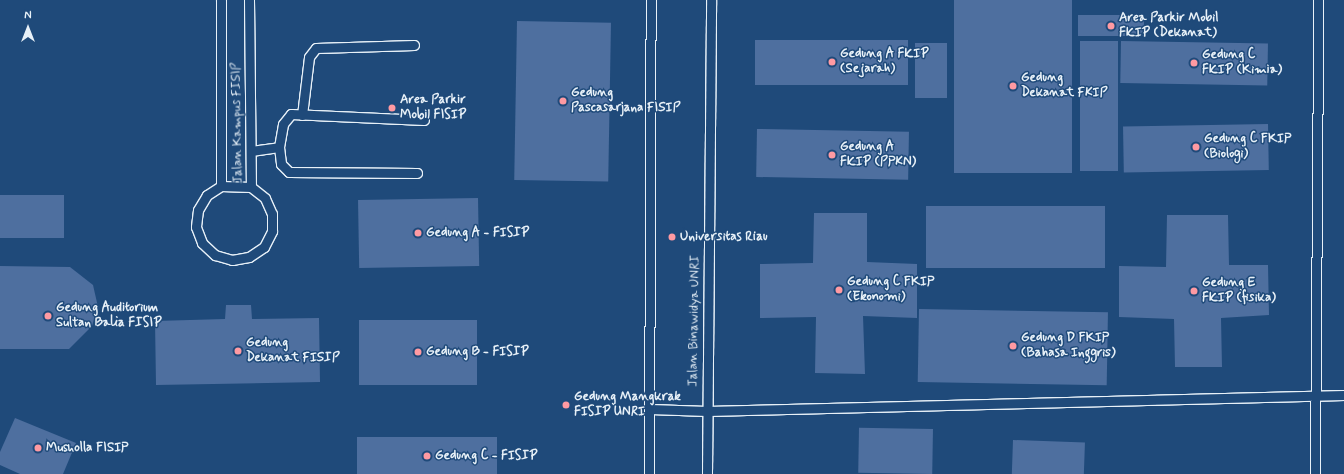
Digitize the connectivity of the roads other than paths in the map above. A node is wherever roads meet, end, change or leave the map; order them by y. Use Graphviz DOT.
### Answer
graph roads {
  1 [pos="221,0"];
  2 [pos="249,0"];
  3 [pos="651,0"];
  4 [pos="711,0"];
  5 [pos="1318,0"];
  6 [pos="414,45"];
  7 [pos="302,115"];
  8 [pos="424,120"];
  9 [pos="279,147"];
  10 [pos="251,151"];
  11 [pos="417,173"];
  12 [pos="221,186"];
  13 [pos="251,187"];
  14 [pos="1344,395"];
  15 [pos="1315,397"];
  16 [pos="650,409"];
  17 [pos="707,411"];
  18 [pos="649,474"];
  19 [pos="707,474"];
  20 [pos="1315,474"];
  1 -- 12 [label="lane, Jalan Kampus FISIP"];
  2 -- 10 [label="lane, Jalan Kampus FISIP"];
  3 -- 16 [label="lane"];
  4 -- 17 [label="lane, Jalan Binawidya UNRI"];
  5 -- 15 [label="lane"];
  6 -- 7 [label="lane"];
  7 -- 8 [label="lane"];
  7 -- 9 [label="lane"];
  9 -- 10 [label="lane"];
  9 -- 11 [label="lane"];
  10 -- 13 [label="lane, Jalan Kampus FISIP"];
  12 -- 13 [label="lane"];
  12 -- 13 [label="lane, Jalan Kampus FISIP"];
  14 -- 15 [label="lane"];
  15 -- 17 [label="lane"];
  15 -- 20 [label="lane"];
  16 -- 17 [label="lane"];
  16 -- 18 [label="lane"];
  17 -- 19 [label="lane, Jalan Binawidya UNRI"];
}
